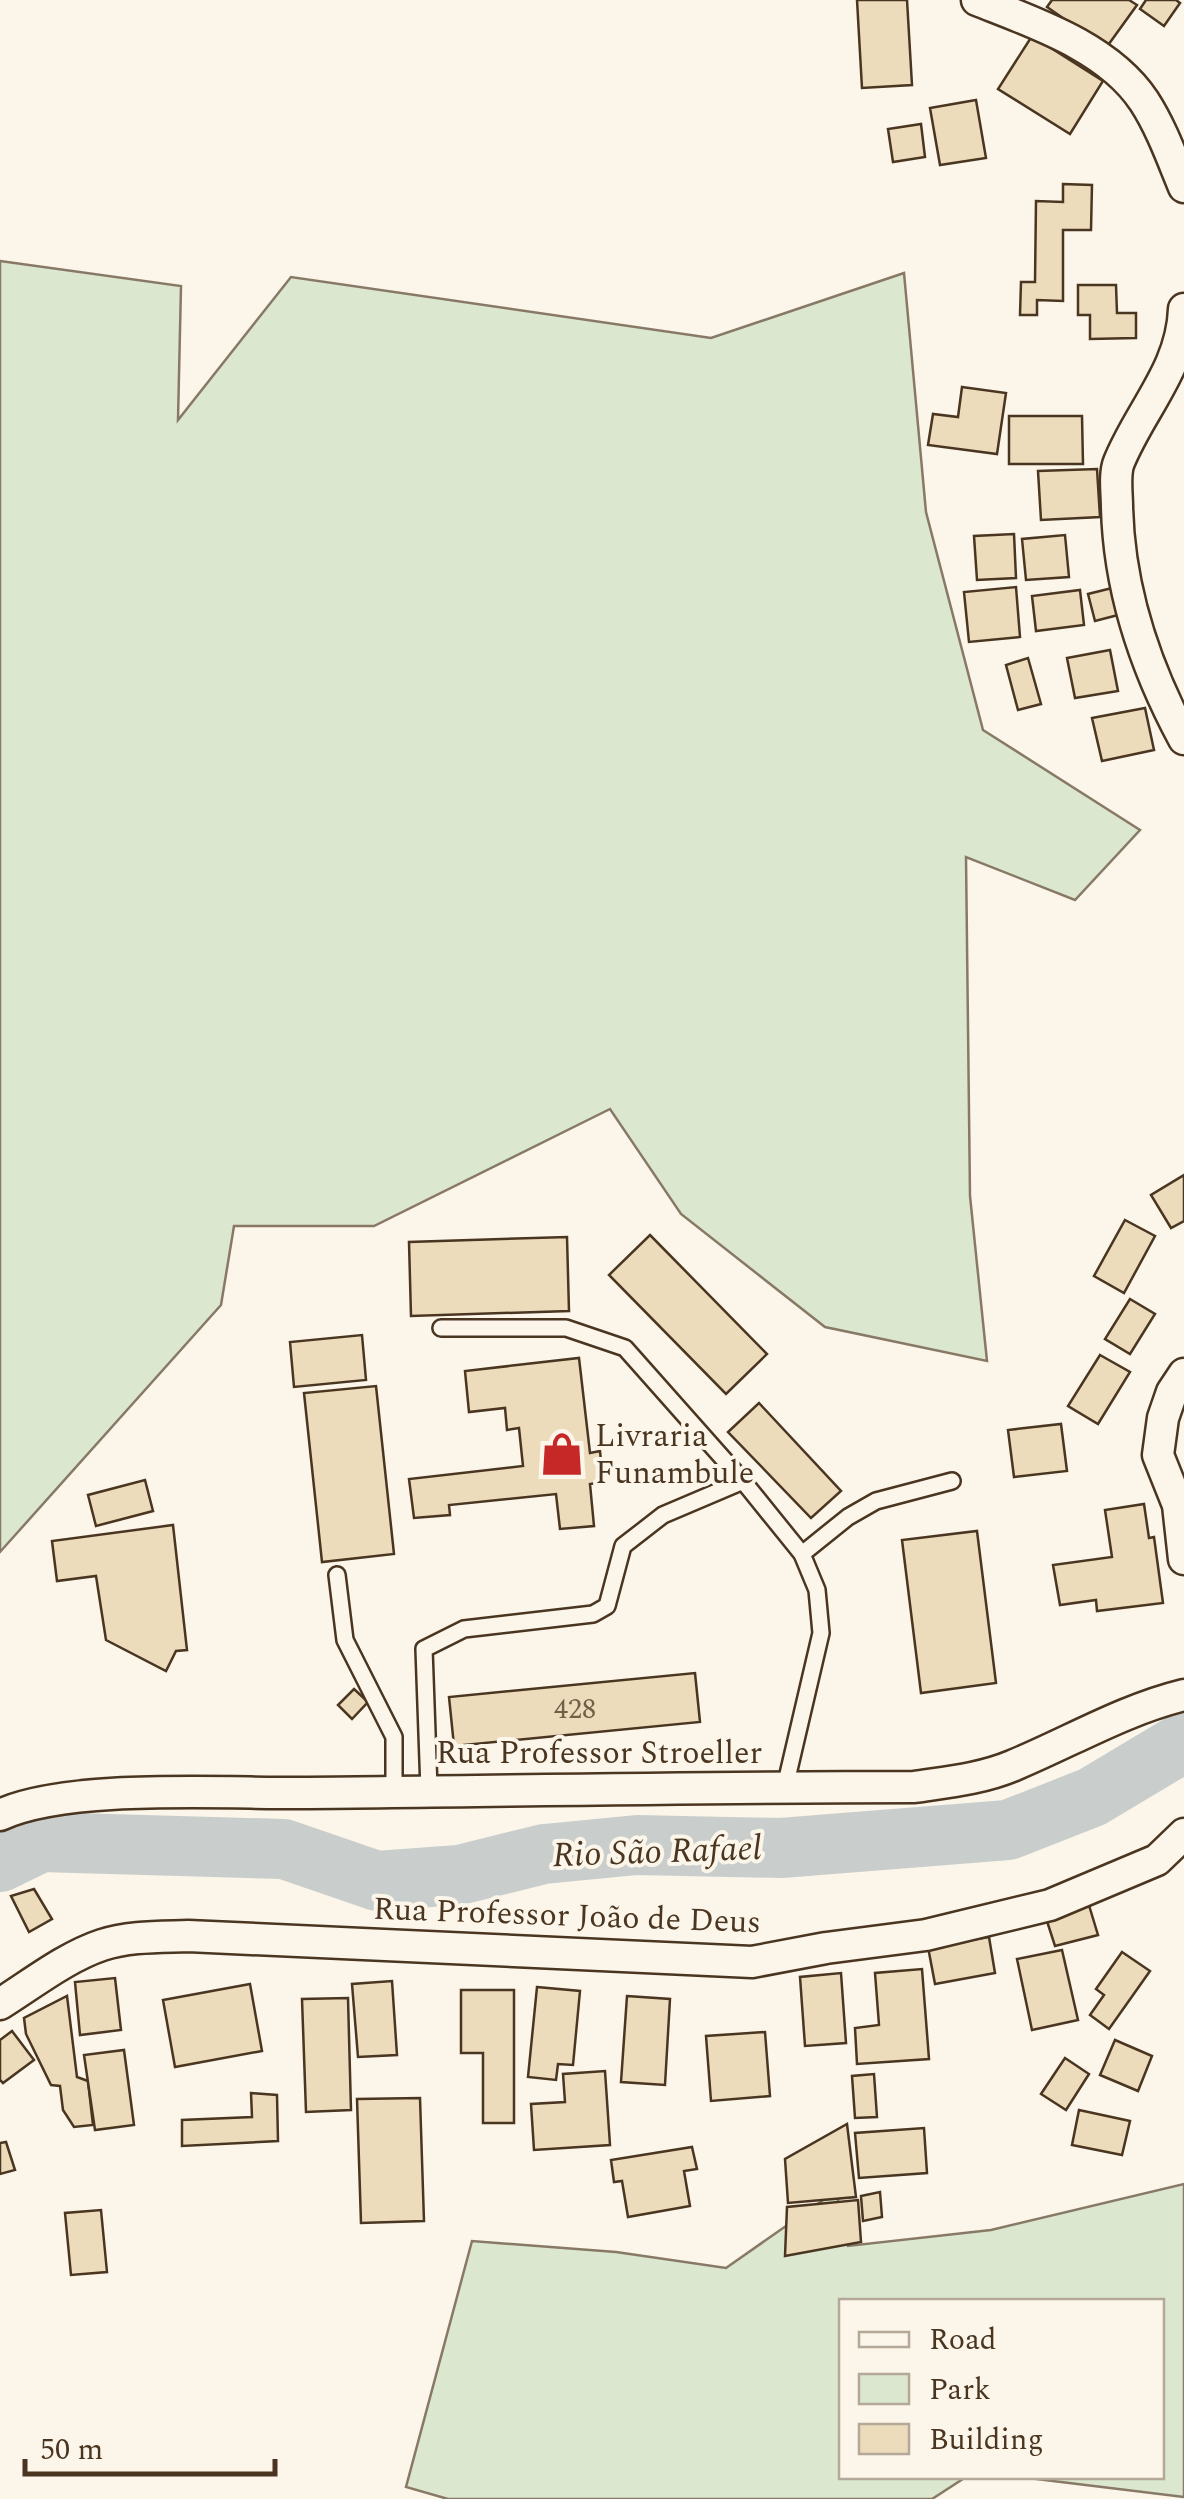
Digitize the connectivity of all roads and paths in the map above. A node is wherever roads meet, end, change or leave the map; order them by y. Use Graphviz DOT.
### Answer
graph roads {
  1 [pos="978,0"];
  2 [pos="1184,187"];
  3 [pos="1184,309"];
  4 [pos="1184,739"];
  5 [pos="441,1328"];
  6 [pos="1184,1374"];
  7 [pos="743,1481"];
  8 [pos="952,1481"];
  9 [pos="802,1554"];
  10 [pos="1184,1559"];
  11 [pos="336,1575"];
  12 [pos="1184,1695"];
  13 [pos="785,1787"];
  14 [pos="429,1789"];
  15 [pos="394,1792"];
  16 [pos="0,1816"];
  17 [pos="1184,1834"];
  18 [pos="0,2004"];
  1 -- 2 [label="street"];
  3 -- 4 [label="street"];
  5 -- 7 [label="lane"];
  6 -- 10 [label="street"];
  7 -- 9 [label="lane"];
  7 -- 14 [label="lane"];
  8 -- 9 [label="lane"];
  9 -- 13 [label="lane"];
  11 -- 15 [label="lane"];
  12 -- 13 [label="street, Rua Professor Stroeller"];
  13 -- 14 [label="street, Rua Professor Stroeller"];
  14 -- 15 [label="street, Rua Professor Stroeller"];
  15 -- 16 [label="street, Rua Professor Stroeller"];
  17 -- 18 [label="street, Rua Professor João de Deus"];
}
